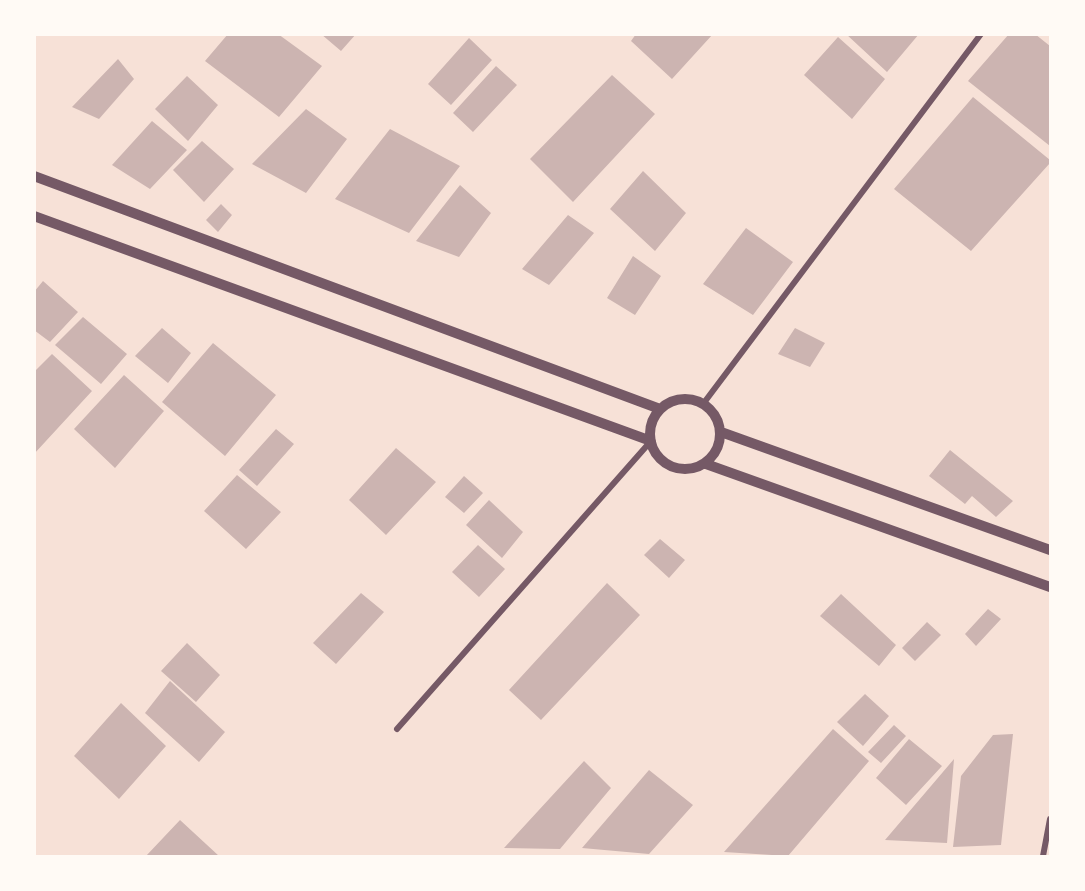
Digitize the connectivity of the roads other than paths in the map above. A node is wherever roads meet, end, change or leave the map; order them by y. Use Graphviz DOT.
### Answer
graph roads {
  1 [pos="971,34"];
  2 [pos="979,37"];
  3 [pos="34,176"];
  4 [pos="34,216"];
  5 [pos="703,404"];
  6 [pos="660,410"];
  7 [pos="721,432"];
  8 [pos="651,441"];
  9 [pos="706,464"];
  10 [pos="1050,550"];
  11 [pos="1050,587"];
  12 [pos="397,729"];
  13 [pos="1050,819"];
  14 [pos="1042,856"];
  1 -- 2 [label="street"];
  2 -- 5 [label="street"];
  3 -- 6 [label="street"];
  4 -- 8 [label="street"];
  5 -- 6 [label="street"];
  5 -- 7 [label="street"];
  6 -- 8 [label="street"];
  7 -- 9 [label="street"];
  7 -- 10 [label="street"];
  8 -- 9 [label="street"];
  8 -- 12 [label="street"];
  9 -- 11 [label="street"];
  13 -- 14 [label="street"];
}
